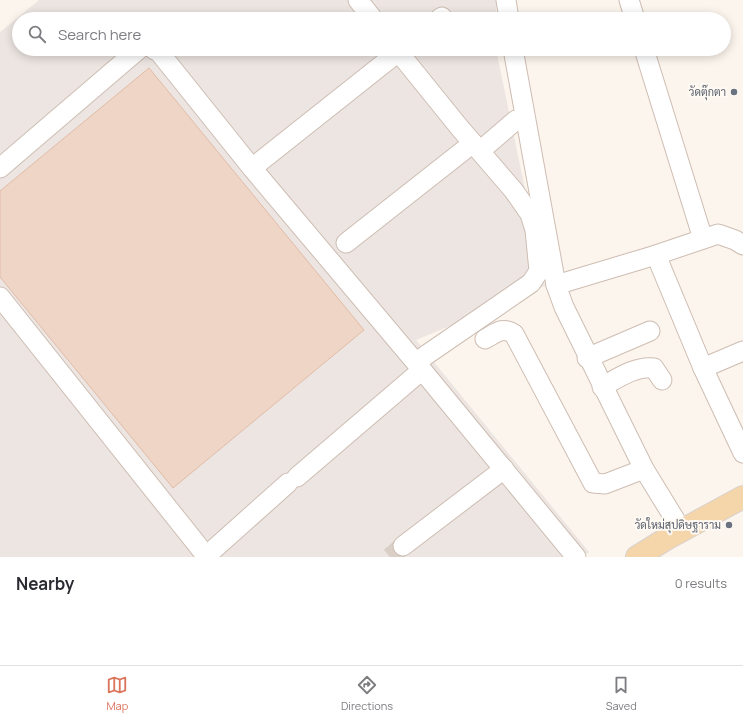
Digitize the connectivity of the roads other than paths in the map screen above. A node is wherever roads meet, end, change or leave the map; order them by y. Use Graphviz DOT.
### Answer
graph roads {
  1 [pos="358,0"];
  2 [pos="506,0"];
  3 [pos="629,0"];
  4 [pos="367,12"];
  5 [pos="507,12"];
  6 [pos="633,12"];
  7 [pos="131,56"];
  8 [pos="161,56"];
  9 [pos="392,56"];
  10 [pos="404,56"];
  11 [pos="514,56"];
  12 [pos="646,56"];
  13 [pos="516,120"];
  14 [pos="476,147"];
  15 [pos="0,168"];
  16 [pos="252,168"];
  17 [pos="703,239"];
  18 [pos="346,243"];
  19 [pos="743,245"];
  20 [pos="656,255"];
  21 [pos="556,285"];
  22 [pos="2,302"];
  23 [pos="650,331"];
  24 [pos="485,339"];
  25 [pos="743,351"];
  26 [pos="587,358"];
  27 [pos="419,366"];
  28 [pos="703,368"];
  29 [pos="662,380"];
  30 [pos="602,388"];
  31 [pos="743,453"];
  32 [pos="504,469"];
  33 [pos="644,469"];
  34 [pos="743,497"];
  35 [pos="682,531"];
  36 [pos="403,546"];
  37 [pos="206,557"];
  38 [pos="576,557"];
  39 [pos="637,557"];
  1 -- 4 [label="street"];
  2 -- 5 [label="street"];
  3 -- 6 [label="street"];
  7 -- 15 [label="street"];
  8 -- 16 [label="street"];
  9 -- 16 [label="street"];
  10 -- 14 [label="street"];
  11 -- 21 [label="street"];
  12 -- 17 [label="street"];
  13 -- 14 [label="street"];
  14 -- 18 [label="street"];
  14 -- 27 [label="street"];
  16 -- 27 [label="street"];
  17 -- 19 [label="street"];
  17 -- 20 [label="street"];
  20 -- 21 [label="street"];
  20 -- 28 [label="street"];
  21 -- 26 [label="street"];
  22 -- 37 [label="street"];
  23 -- 26 [label="street"];
  24 -- 33 [label="street"];
  25 -- 28 [label="street"];
  26 -- 30 [label="street"];
  27 -- 32 [label="street"];
  27 -- 37 [label="street"];
  28 -- 31 [label="street"];
  29 -- 30 [label="street"];
  30 -- 33 [label="street"];
  32 -- 36 [label="street"];
  32 -- 38 [label="street"];
  33 -- 35 [label="street"];
  34 -- 35 [label="main road"];
  35 -- 39 [label="main road"];
}
